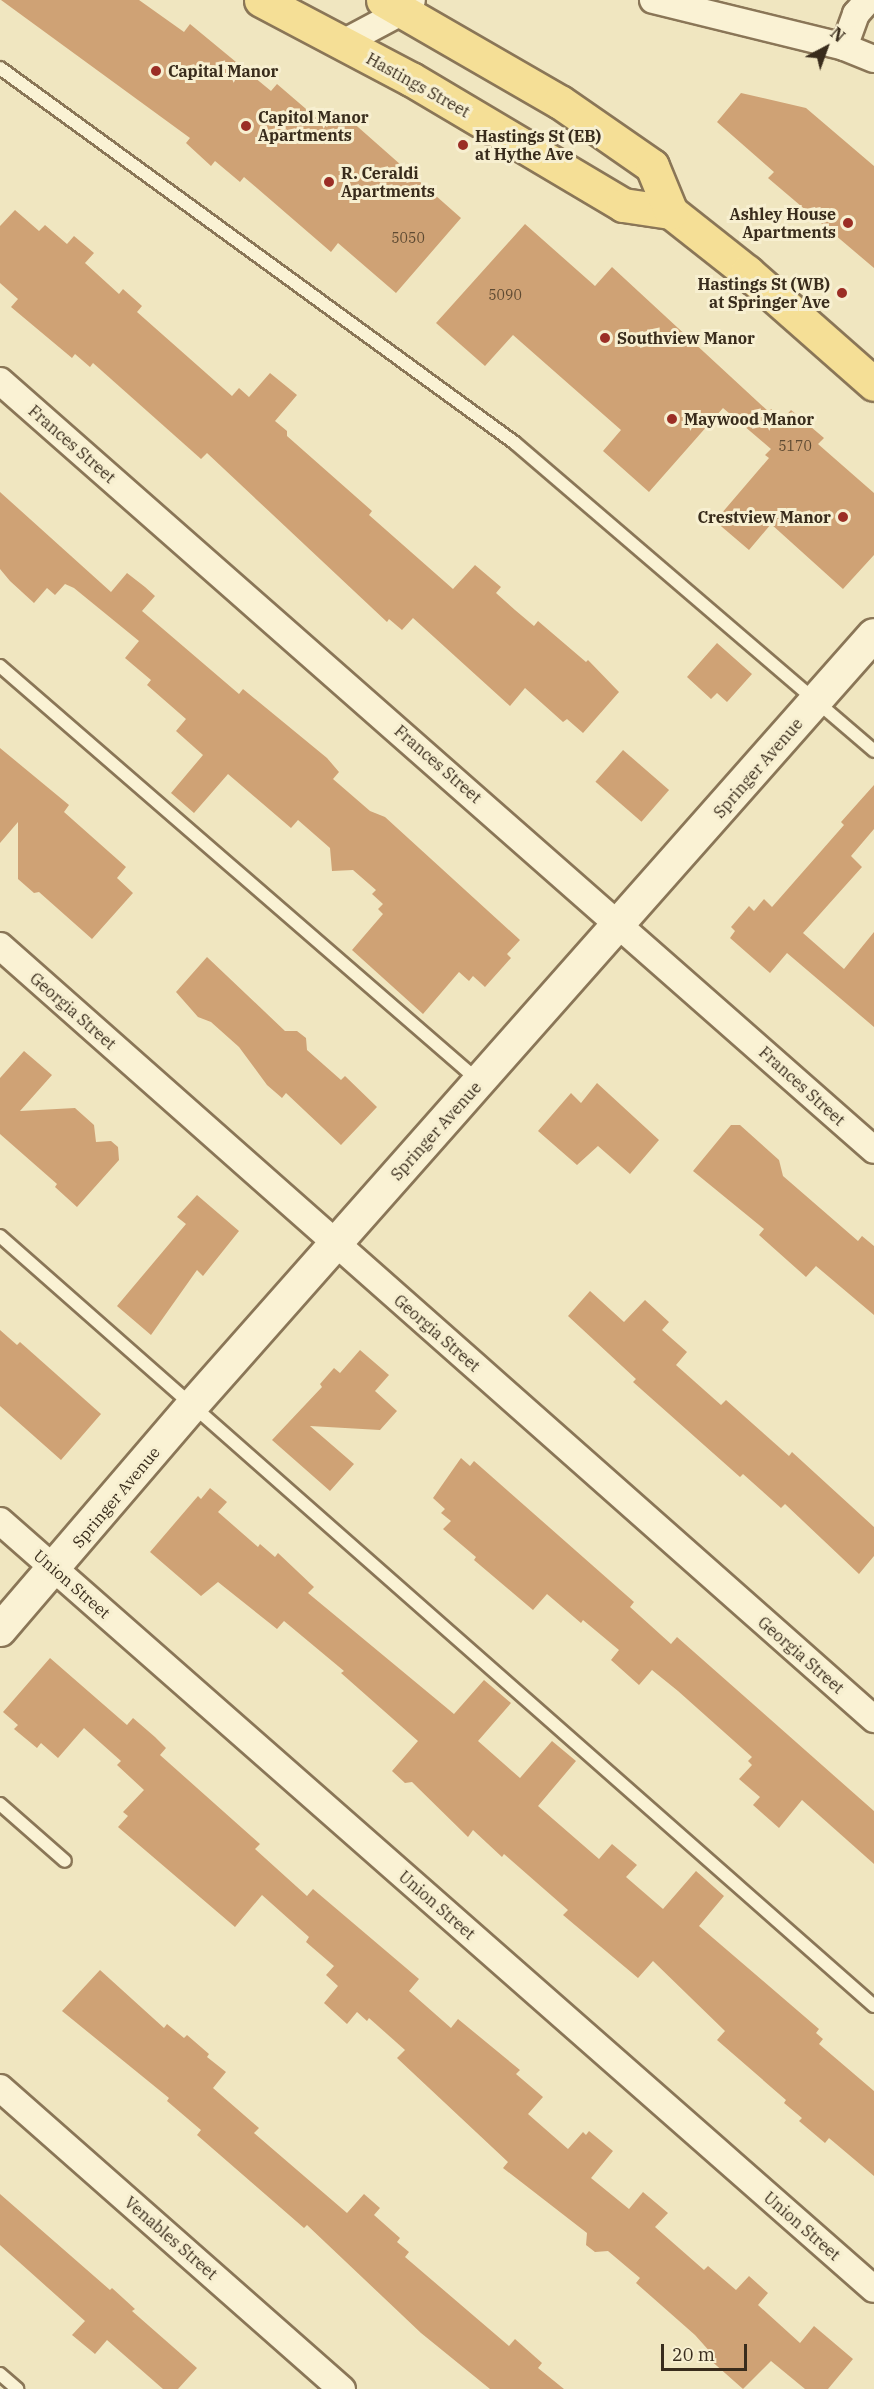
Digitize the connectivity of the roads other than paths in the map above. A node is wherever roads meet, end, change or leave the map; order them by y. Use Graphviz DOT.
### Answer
graph roads {
  1 [pos="261,0"];
  2 [pos="868,0"];
  3 [pos="662,1"];
  4 [pos="399,4"];
  5 [pos="343,43"];
  6 [pos="844,47"];
  7 [pos="874,59"];
  8 [pos="0,68"];
  9 [pos="671,212"];
  10 [pos="0,381"];
  11 [pos="874,384"];
  12 [pos="874,635"];
  13 [pos="0,666"];
  14 [pos="816,700"];
  15 [pos="874,751"];
  16 [pos="621,925"];
  17 [pos="0,946"];
  18 [pos="480,1082"];
  19 [pos="874,1150"];
  20 [pos="0,1236"];
  21 [pos="336,1244"];
  22 [pos="192,1406"];
  23 [pos="0,1521"];
  24 [pos="54,1568"];
  25 [pos="0,1630"];
  26 [pos="874,1719"];
  27 [pos="0,1804"];
  28 [pos="65,1861"];
  29 [pos="874,2006"];
  30 [pos="0,2088"];
  31 [pos="874,2289"];
  32 [pos="0,2374"];
  33 [pos="18,2389"];
  34 [pos="342,2389"];
  1 -- 5 [label="main road, Hastings Street"];
  2 -- 6 [label="street"];
  3 -- 6 [label="street"];
  4 -- 5 [label="street"];
  4 -- 9 [label="main road, Hastings Street"];
  5 -- 9 [label="main road, Hastings Street"];
  6 -- 7 [label="street"];
  8 -- 14 [label="lane"];
  9 -- 11 [label="main road, Hastings Street"];
  10 -- 16 [label="street, Frances Street"];
  12 -- 14 [label="street, Springer Avenue"];
  13 -- 18 [label="lane"];
  14 -- 15 [label="lane"];
  14 -- 16 [label="street, Springer Avenue"];
  16 -- 18 [label="street, Springer Avenue"];
  16 -- 19 [label="street, Frances Street"];
  17 -- 21 [label="street, Georgia Street"];
  18 -- 21 [label="street, Springer Avenue"];
  20 -- 22 [label="lane"];
  21 -- 22 [label="street, Springer Avenue"];
  21 -- 26 [label="street, Georgia Street"];
  22 -- 24 [label="street, Springer Avenue"];
  22 -- 29 [label="lane"];
  23 -- 24 [label="street, Union Street"];
  24 -- 25 [label="street, Springer Avenue"];
  24 -- 31 [label="street, Union Street"];
  27 -- 28 [label="lane"];
  30 -- 34 [label="street, Venables Street"];
  32 -- 33 [label="lane"];
}
